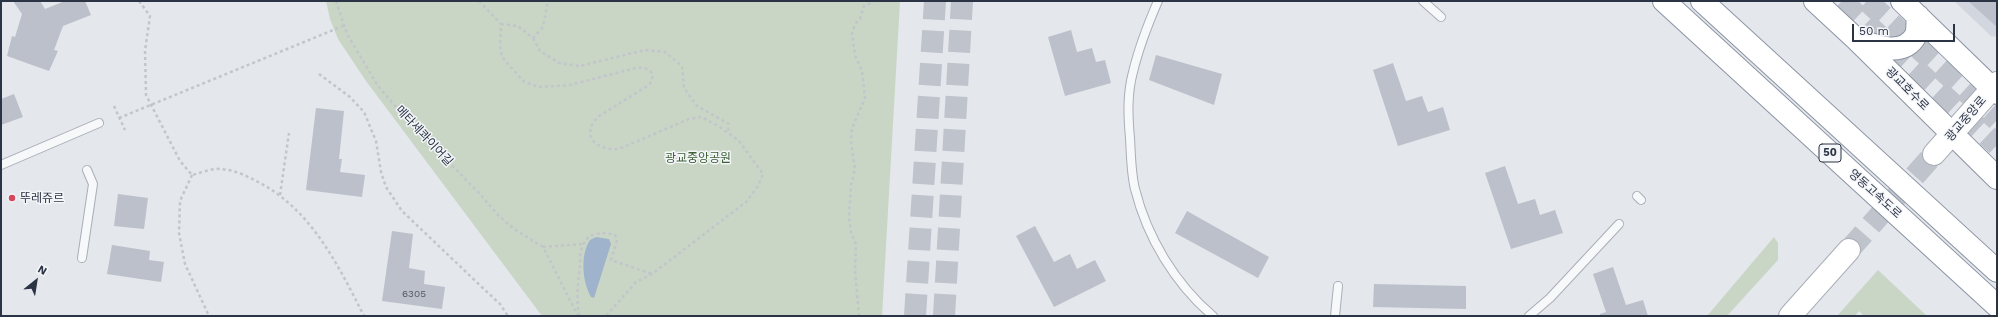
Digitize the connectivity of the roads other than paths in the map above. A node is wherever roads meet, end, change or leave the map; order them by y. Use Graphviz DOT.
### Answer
graph roads {
  1 [pos="1158,1"];
  2 [pos="1424,1"];
  3 [pos="1664,1"];
  4 [pos="1702,1"];
  5 [pos="1815,1"];
  6 [pos="1902,1"];
  7 [pos="1441,16"];
  8 [pos="1918,16"];
  9 [pos="1856,39"];
  10 [pos="1995,88"];
  11 [pos="99,123"];
  12 [pos="1952,134"];
  13 [pos="1934,154"];
  14 [pos="1,165"];
  15 [pos="87,170"];
  16 [pos="1997,178"];
  17 [pos="1619,224"];
  18 [pos="1849,250"];
  19 [pos="82,258"];
  20 [pos="1997,271"];
  21 [pos="1338,286"];
  22 [pos="1997,306"];
  23 [pos="1213,316"];
  24 [pos="1335,316"];
  25 [pos="1529,316"];
  26 [pos="1790,316"];
  1 -- 23 [label="lane"];
  2 -- 7 [label="lane"];
  3 -- 22 [label="main road, 영동고속도로 / 50"];
  4 -- 20 [label="main road, 50"];
  5 -- 9 [label="main road, 광교호수로"];
  6 -- 8 [label="main road"];
  8 -- 9 [label="main road"];
  8 -- 10 [label="main road"];
  9 -- 12 [label="main road, 광교호수로"];
  10 -- 12 [label="main road, 광교중앙로"];
  11 -- 14 [label="lane"];
  12 -- 13 [label="main road, 광교중앙로"];
  12 -- 16 [label="main road, 광교호수로"];
  15 -- 19 [label="lane"];
  17 -- 25 [label="lane"];
  18 -- 26 [label="main road"];
  21 -- 24 [label="lane"];
}
